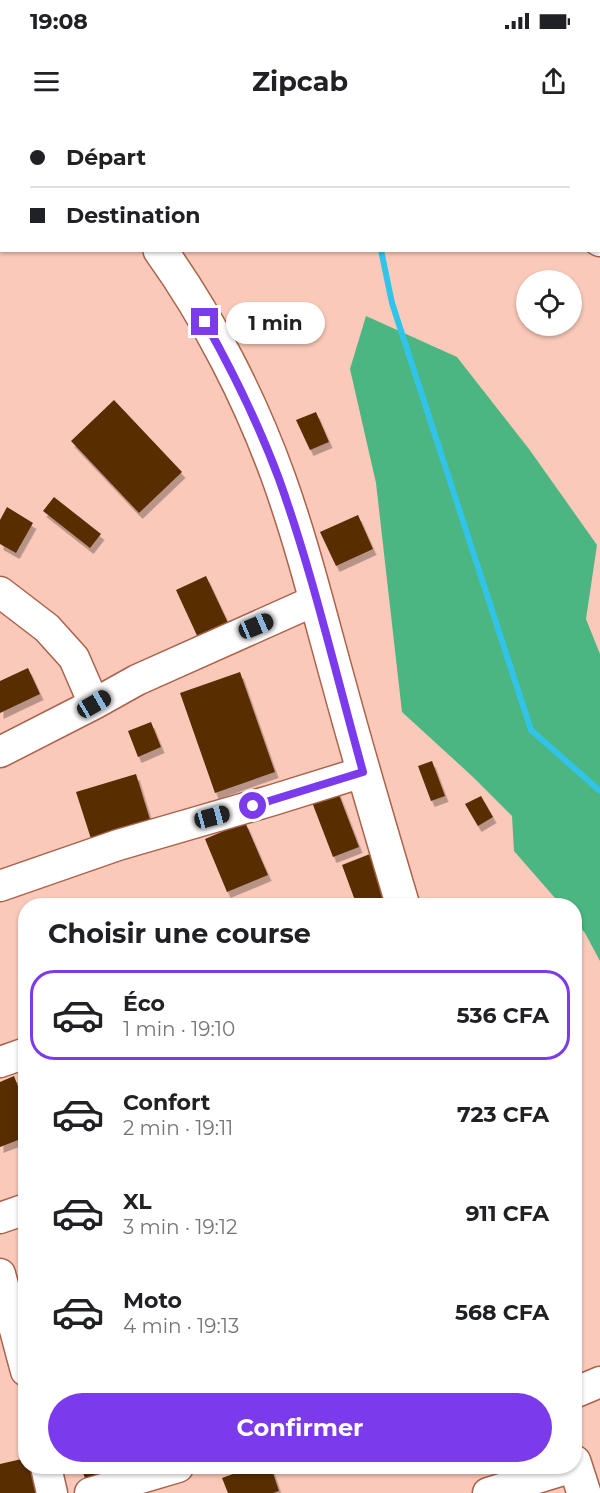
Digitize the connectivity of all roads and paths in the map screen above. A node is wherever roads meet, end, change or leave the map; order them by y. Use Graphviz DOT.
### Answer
graph roads {
  1 [pos="161,252"];
  2 [pos="0,592"];
  3 [pos="316,600"];
  4 [pos="94,704"];
  5 [pos="0,752"];
  6 [pos="363,772"];
  7 [pos="0,886"];
  8 [pos="401,898"];
  9 [pos="18,1056"];
  10 [pos="0,1062"];
  11 [pos="18,1212"];
  12 [pos="0,1218"];
  13 [pos="0,1274"];
  14 [pos="18,1362"];
  15 [pos="600,1382"];
  16 [pos="582,1390"];
  17 [pos="48,1474"];
  18 [pos="154,1474"];
  19 [pos="564,1474"];
  20 [pos="52,1493"];
  21 [pos="90,1493"];
  22 [pos="488,1493"];
  1 -- 3 [label="highway"];
  2 -- 4 [label="street"];
  3 -- 4 [label="street"];
  3 -- 6 [label="highway"];
  4 -- 5 [label="street"];
  6 -- 7 [label="street"];
  6 -- 8 [label="highway"];
  9 -- 10 [label="street"];
  11 -- 12 [label="street"];
  13 -- 14 [label="street"];
  15 -- 16 [label="street"];
  17 -- 20 [label="street"];
  18 -- 21 [label="street"];
  19 -- 22 [label="street"];
}
